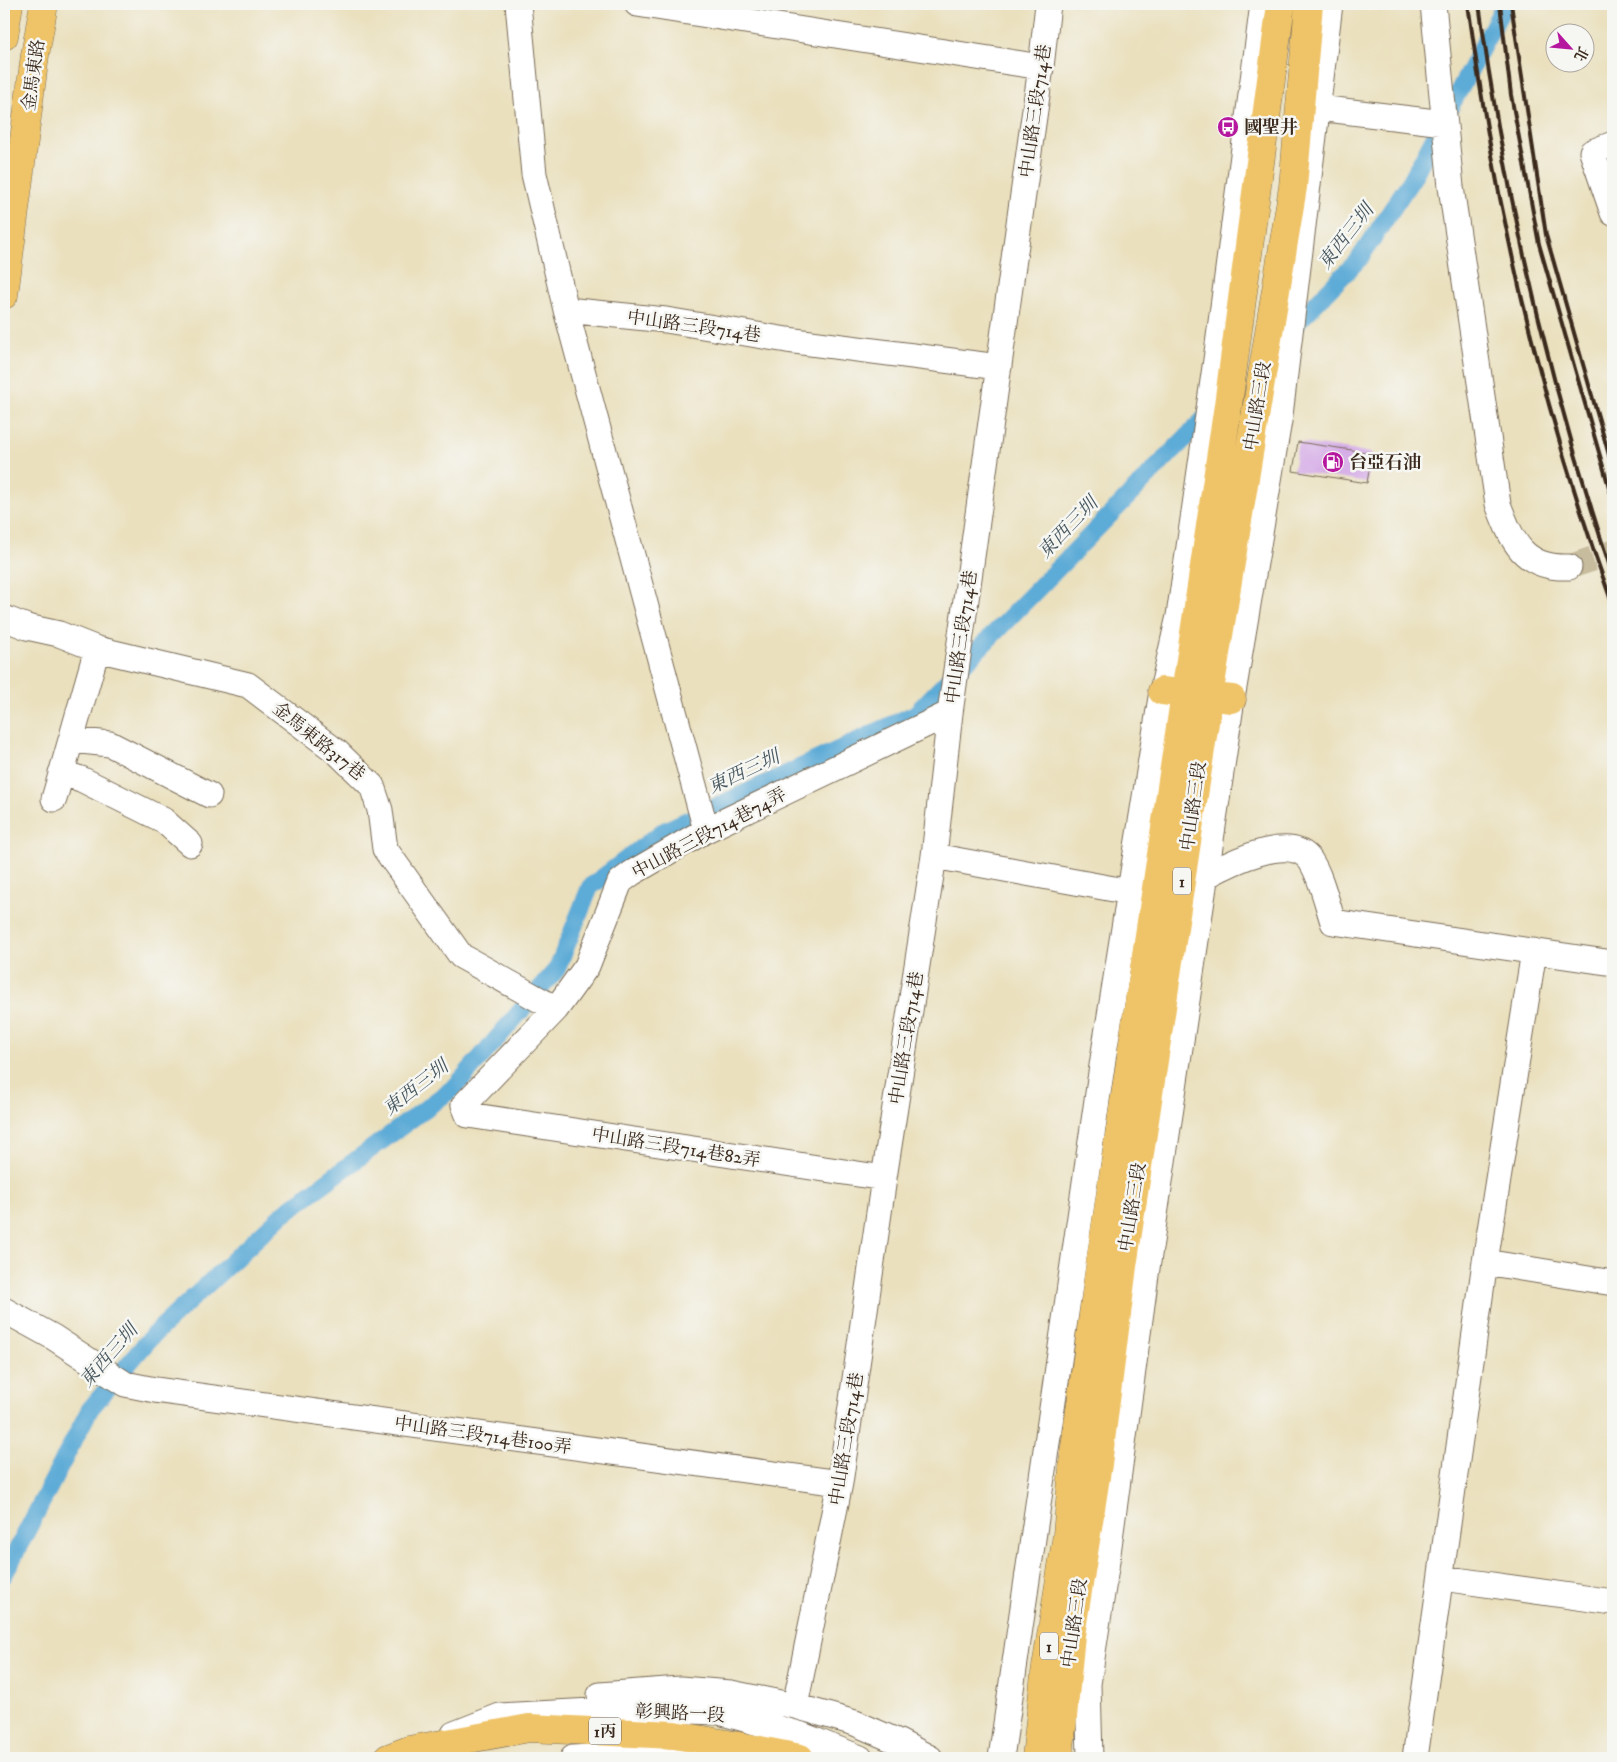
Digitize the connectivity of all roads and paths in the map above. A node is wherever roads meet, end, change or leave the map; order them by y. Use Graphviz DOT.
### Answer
graph roads {
  1 [pos="9,4"];
  2 [pos="44,4"];
  3 [pos="518,4"];
  4 [pos="638,4"];
  5 [pos="1048,4"];
  6 [pos="1263,4"];
  7 [pos="1281,4"];
  8 [pos="1309,4"];
  9 [pos="1330,4"];
  10 [pos="1433,4"];
  11 [pos="4,36"];
  12 [pos="1041,67"];
  13 [pos="1318,108"];
  14 [pos="1444,123"];
  15 [pos="1613,144"];
  16 [pos="1249,182"];
  17 [pos="1300,188"];
  18 [pos="1613,212"];
  19 [pos="4,295"];
  20 [pos="566,310"];
  21 [pos="999,367"];
  22 [pos="1569,567"];
  23 [pos="4,618"];
  24 [pos="97,649"];
  25 [pos="1197,695"];
  26 [pos="950,712"];
  27 [pos="71,740"];
  28 [pos="61,773"];
  29 [pos="209,795"];
  30 [pos="54,799"];
  31 [pos="706,830"];
  32 [pos="190,844"];
  33 [pos="934,856"];
  34 [pos="1206,876"];
  35 [pos="1130,892"];
  36 [pos="1534,951"];
  37 [pos="1613,963"];
  38 [pos="556,1009"];
  39 [pos="468,1115"];
  40 [pos="884,1178"];
  41 [pos="1485,1262"];
  42 [pos="1135,1271"];
  43 [pos="1613,1284"];
  44 [pos="4,1310"];
  45 [pos="1047,1444"];
  46 [pos="1075,1447"];
  47 [pos="1056,1475"];
  48 [pos="840,1483"];
  49 [pos="1038,1510"];
  50 [pos="1067,1534"];
  51 [pos="1442,1578"];
  52 [pos="1613,1602"];
  53 [pos="1083,1637"];
  54 [pos="795,1706"];
  55 [pos="500,1716"];
  56 [pos="399,1755"];
  57 [pos="573,1758"];
  58 [pos="704,1758"];
  59 [pos="800,1758"];
  60 [pos="860,1758"];
  61 [pos="930,1758"];
  62 [pos="1001,1758"];
  63 [pos="1036,1758"];
  64 [pos="1059,1758"];
  65 [pos="1090,1758"];
  66 [pos="1105,1758"];
  67 [pos="1415,1758"];
  1 -- 11 [label="main road, 金馬東路"];
  2 -- 19 [label="main road, 金馬東路"];
  3 -- 20 [label="street"];
  4 -- 12 [label="street"];
  5 -- 12 [label="street, 中山路三段714巷"];
  6 -- 16 [label="street, 中山路三段 / 1"];
  7 -- 16 [label="main road, 中山路三段 / 1"];
  8 -- 17 [label="main road, 中山路三段 / 1"];
  9 -- 13 [label="street, 中山路三段 / 1"];
  10 -- 14 [label="street"];
  12 -- 21 [label="street, 中山路三段714巷"];
  13 -- 14 [label="street"];
  13 -- 17 [label="street, 中山路三段 / 1"];
  14 -- 22 [label="street"];
  15 -- 18 [label="street"];
  16 -- 17 [label="main road"];
  16 -- 25 [label="main road, 中山路三段 / 1"];
  17 -- 25 [label="main road, 中山路三段 / 1"];
  20 -- 21 [label="street, 中山路三段714巷"];
  20 -- 31 [label="street"];
  21 -- 26 [label="street, 中山路三段714巷"];
  23 -- 24 [label="street, 金馬東路317巷"];
  24 -- 27 [label="street"];
  24 -- 38 [label="street, 金馬東路317巷"];
  25 -- 34 [label="street, 中山路三段 / 1"];
  25 -- 35 [label="street, 中山路三段 / 1"];
  25 -- 42 [label="main road, 中山路三段 / 1"];
  25 -- 46 [label="main road, 中山路三段 / 1"];
  26 -- 31 [label="street, 中山路三段714巷74弄"];
  26 -- 33 [label="street, 中山路三段714巷"];
  27 -- 28 [label="street"];
  27 -- 29 [label="street"];
  28 -- 30 [label="street"];
  28 -- 32 [label="street"];
  31 -- 38 [label="street, 中山路三段714巷74弄"];
  33 -- 35 [label="street"];
  33 -- 40 [label="street, 中山路三段714巷"];
  34 -- 36 [label="street"];
  34 -- 42 [label="street, 中山路三段 / 1"];
  35 -- 45 [label="street, 中山路三段 / 1"];
  36 -- 37 [label="street"];
  36 -- 41 [label="street"];
  38 -- 39 [label="street, 中山路三段714巷74弄"];
  39 -- 40 [label="street, 中山路三段714巷82弄"];
  40 -- 48 [label="street, 中山路三段714巷"];
  41 -- 43 [label="street"];
  41 -- 51 [label="street"];
  42 -- 53 [label="main road, 中山路三段 / 1"];
  42 -- 53 [label="street, 中山路三段 / 1"];
  44 -- 48 [label="street, 中山路三段714巷100弄"];
  45 -- 47 [label="street"];
  45 -- 49 [label="street, 1"];
  46 -- 47 [label="street"];
  46 -- 50 [label="main road, 中山路三段 / 1"];
  47 -- 49 [label="street"];
  47 -- 50 [label="street"];
  48 -- 54 [label="street, 中山路三段714巷"];
  49 -- 62 [label="street, 1"];
  50 -- 63 [label="main road, 1"];
  51 -- 52 [label="street"];
  51 -- 67 [label="street"];
  53 -- 64 [label="main road, 中山路三段 / 1"];
  53 -- 65 [label="street, 中山路三段"];
  53 -- 66 [label="street"];
  54 -- 55 [label="street"];
  54 -- 61 [label="street"];
  55 -- 56 [label="street, 彰興路一段"];
  55 -- 60 [label="street, 彰興路一段 / 1丙"];
  56 -- 59 [label="main road, 彰興路一段 / 1丙"];
  57 -- 58 [label="street"];
}
